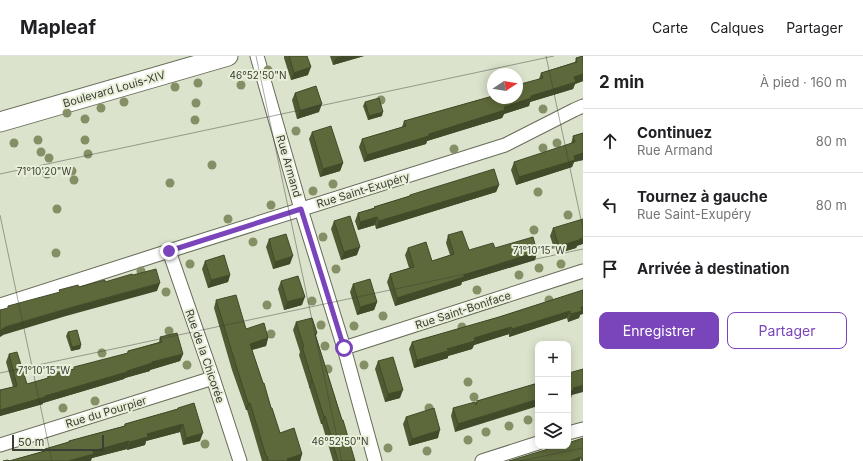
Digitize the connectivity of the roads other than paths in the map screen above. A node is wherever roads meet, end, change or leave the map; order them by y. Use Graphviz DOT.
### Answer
graph roads {
  1 [pos="228,56"];
  2 [pos="257,56"];
  3 [pos="583,106"];
  4 [pos="0,122"];
  5 [pos="301,209"];
  6 [pos="169,251"];
  7 [pos="583,271"];
  8 [pos="0,305"];
  9 [pos="344,348"];
  10 [pos="213,378"];
  11 [pos="583,429"];
  12 [pos="571,432"];
  13 [pos="535,444"];
  14 [pos="0,445"];
  15 [pos="240,461"];
  16 [pos="375,461"];
  17 [pos="482,461"];
  1 -- 4 [label="main road, Boulevard Louis-XIV"];
  2 -- 5 [label="street, Rue Armand"];
  3 -- 5 [label="street, Rue Saint-Exupéry"];
  5 -- 6 [label="street, Rue Saint-Exupéry"];
  5 -- 9 [label="street, Rue Armand"];
  6 -- 8 [label="street, Rue Saint-Exupéry"];
  6 -- 10 [label="street, Rue de la Chicorée"];
  7 -- 9 [label="street, Rue Saint-Boniface"];
  9 -- 16 [label="street, Rue Armand"];
  10 -- 14 [label="street, Rue du Pourpier"];
  10 -- 15 [label="street, Rue de la Chicorée"];
  11 -- 12 [label="street"];
  13 -- 17 [label="street"];
}
